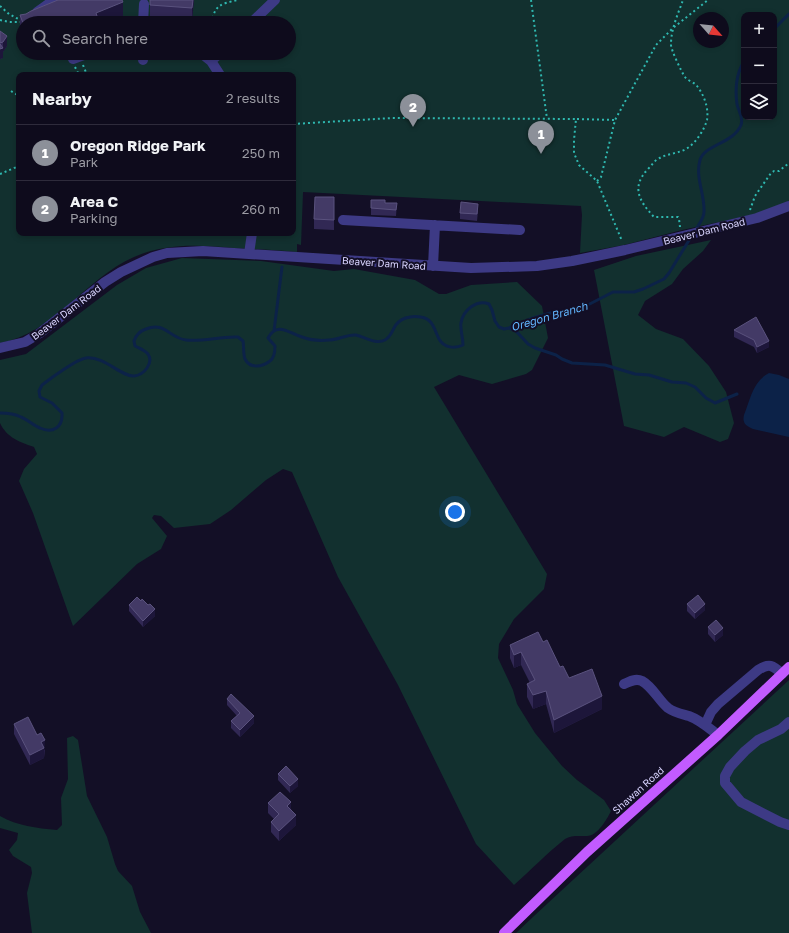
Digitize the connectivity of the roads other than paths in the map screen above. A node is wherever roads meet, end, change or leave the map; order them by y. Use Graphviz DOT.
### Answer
graph roads {
  1 [pos="54,0"];
  2 [pos="276,0"];
  3 [pos="144,4"];
  4 [pos="32,16"];
  5 [pos="143,16"];
  6 [pos="259,16"];
  7 [pos="211,62"];
  8 [pos="218,72"];
  9 [pos="789,206"];
  10 [pos="343,220"];
  11 [pos="435,225"];
  12 [pos="520,230"];
  13 [pos="252,236"];
  14 [pos="249,254"];
  15 [pos="433,266"];
  16 [pos="0,348"];
  17 [pos="785,670"];
  18 [pos="624,684"];
  19 [pos="789,722"];
  20 [pos="705,725"];
  21 [pos="718,735"];
  22 [pos="789,825"];
  23 [pos="504,933"];
  1 -- 4 [label="street"];
  2 -- 6 [label="street"];
  3 -- 5 [label="street"];
  7 -- 8 [label="street"];
  9 -- 15 [label="street, Beaver Dam Road"];
  10 -- 11 [label="street"];
  11 -- 12 [label="street"];
  11 -- 15 [label="street"];
  13 -- 14 [label="street"];
  14 -- 15 [label="street, Beaver Dam Road"];
  14 -- 16 [label="street, Beaver Dam Road"];
  17 -- 20 [label="street"];
  17 -- 21 [label="main road, Shawan Road"];
  18 -- 20 [label="street"];
  19 -- 22 [label="street"];
  20 -- 21 [label="street"];
  21 -- 23 [label="main road, Shawan Road"];
}
